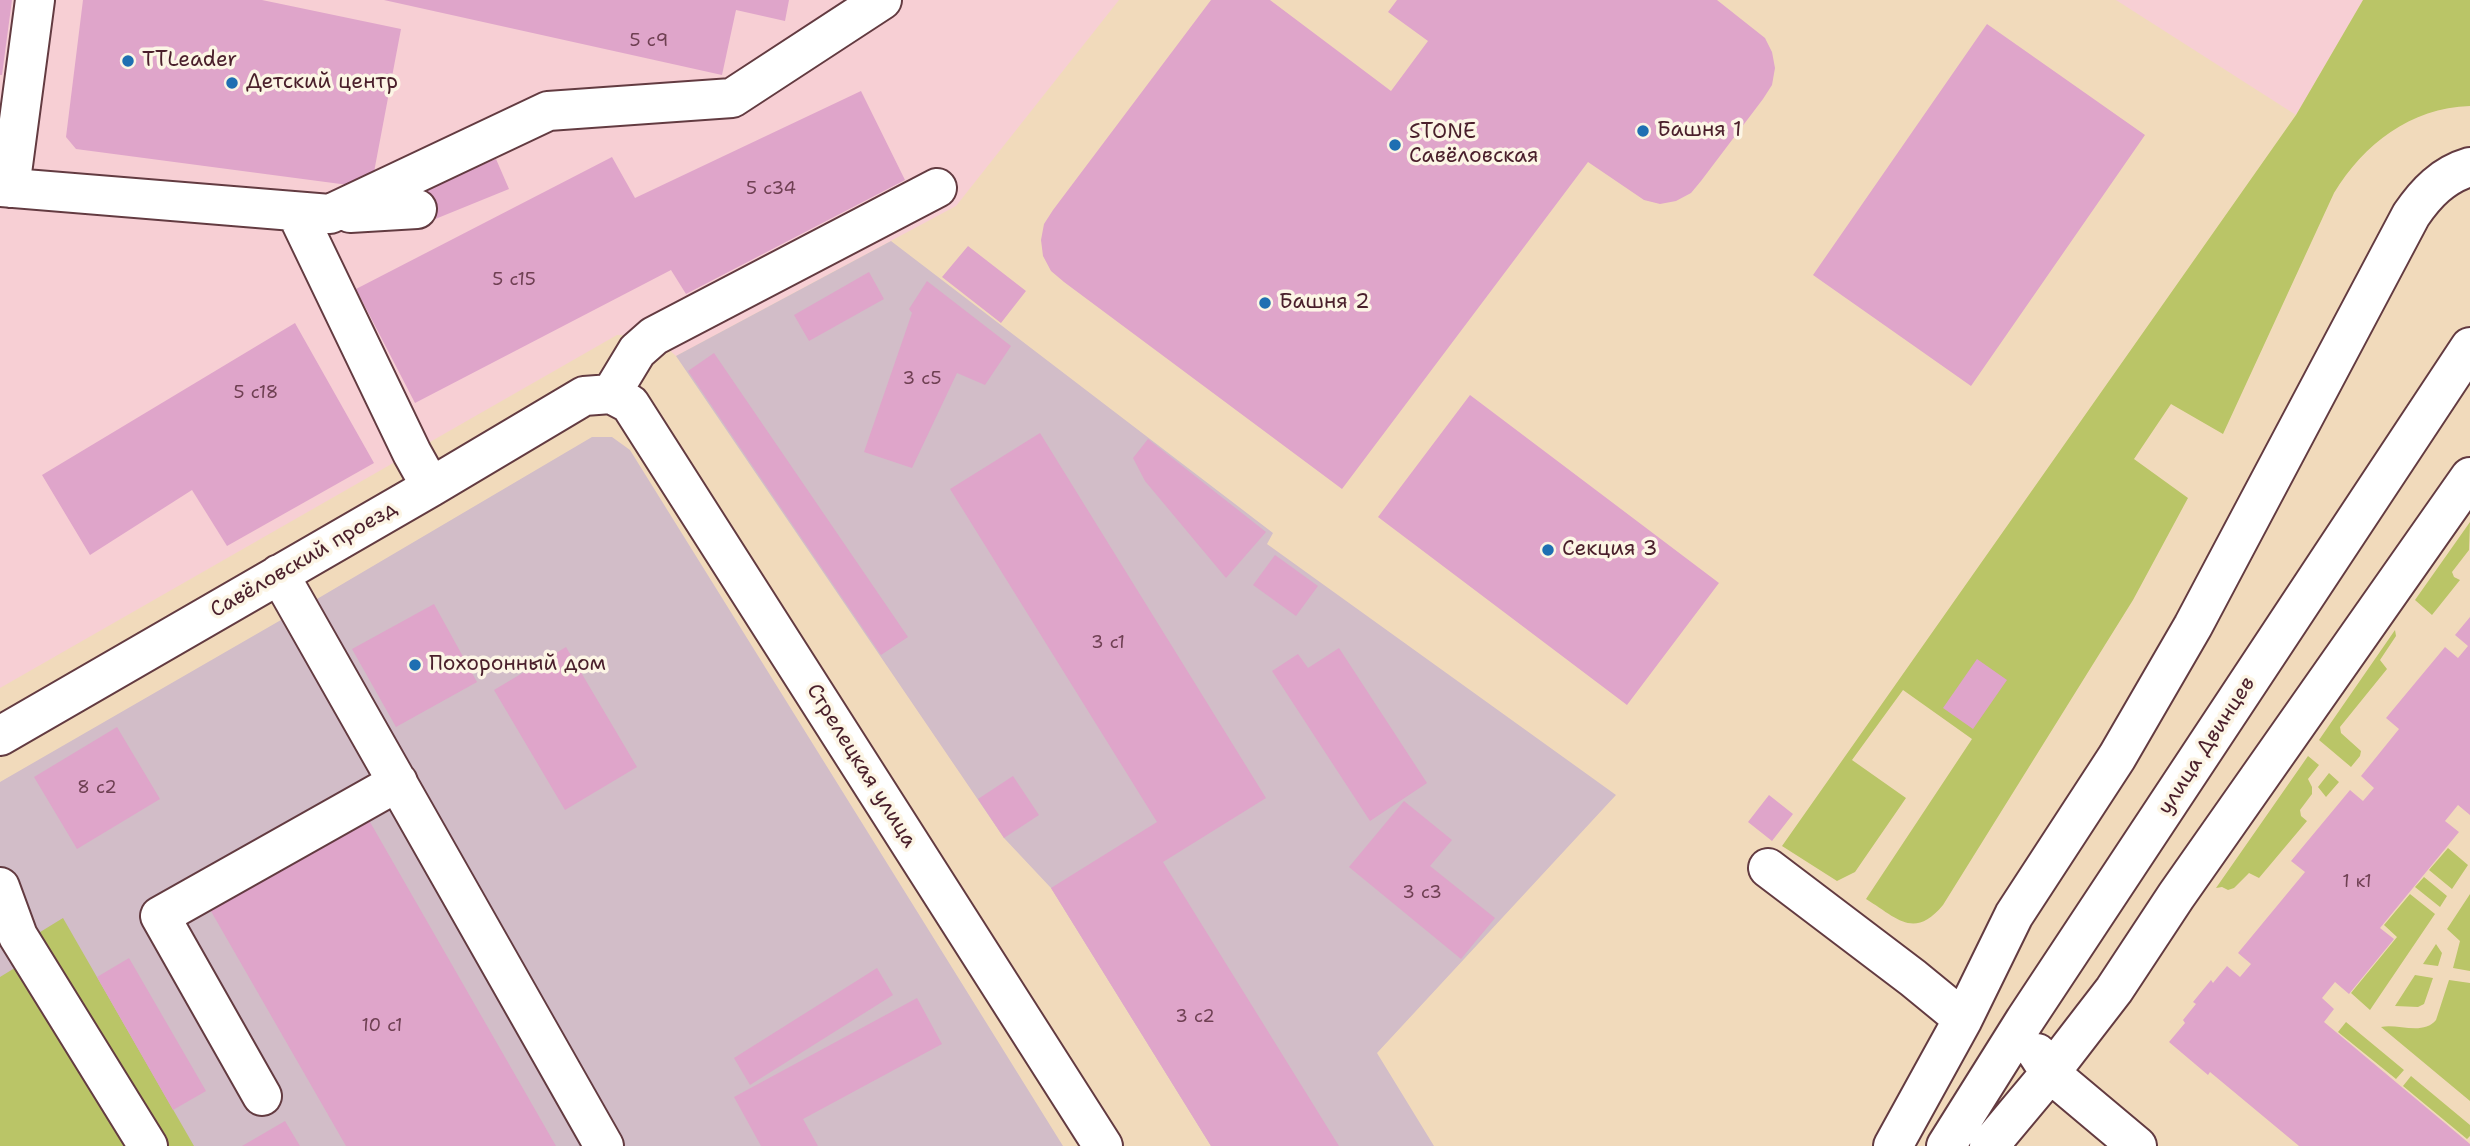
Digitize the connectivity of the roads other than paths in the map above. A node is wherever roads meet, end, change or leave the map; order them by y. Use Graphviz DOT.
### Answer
graph roads {
  1 [pos="35,0"];
  2 [pos="882,0"];
  3 [pos="2470,167"];
  4 [pos="5,187"];
  5 [pos="937,188"];
  6 [pos="417,209"];
  7 [pos="313,213"];
  8 [pos="2470,347"];
  9 [pos="611,394"];
  10 [pos="2470,477"];
  11 [pos="431,487"];
  12 [pos="279,574"];
  13 [pos="0,736"];
  14 [pos="398,782"];
  15 [pos="1768,868"];
  16 [pos="0,887"];
  17 [pos="9,941"];
  18 [pos="1964,1019"];
  19 [pos="2025,1020"];
  20 [pos="2050,1073"];
  21 [pos="262,1096"];
  22 [pos="148,1146"];
  23 [pos="604,1146"];
  24 [pos="1103,1146"];
  25 [pos="1894,1146"];
  26 [pos="1946,1146"];
  27 [pos="1989,1146"];
  28 [pos="2137,1146"];
  1 -- 4 [label="street"];
  2 -- 7 [label="street"];
  3 -- 18 [label="street"];
  4 -- 7 [label="street"];
  5 -- 9 [label="street"];
  6 -- 7 [label="street"];
  7 -- 11 [label="street"];
  8 -- 19 [label="street, улица Двинцев"];
  9 -- 11 [label="street, Савёловский проезд"];
  9 -- 24 [label="street, Стрелецкая улица"];
  10 -- 20 [label="street"];
  11 -- 12 [label="street, Савёловский проезд"];
  12 -- 13 [label="street, Савёловский проезд"];
  12 -- 14 [label="street"];
  14 -- 21 [label="street"];
  14 -- 23 [label="street"];
  15 -- 18 [label="street"];
  16 -- 17 [label="street"];
  17 -- 22 [label="street"];
  18 -- 25 [label="street"];
  19 -- 20 [label="street"];
  19 -- 26 [label="street, улица Двинцев"];
  20 -- 27 [label="street"];
  20 -- 28 [label="street"];
}
